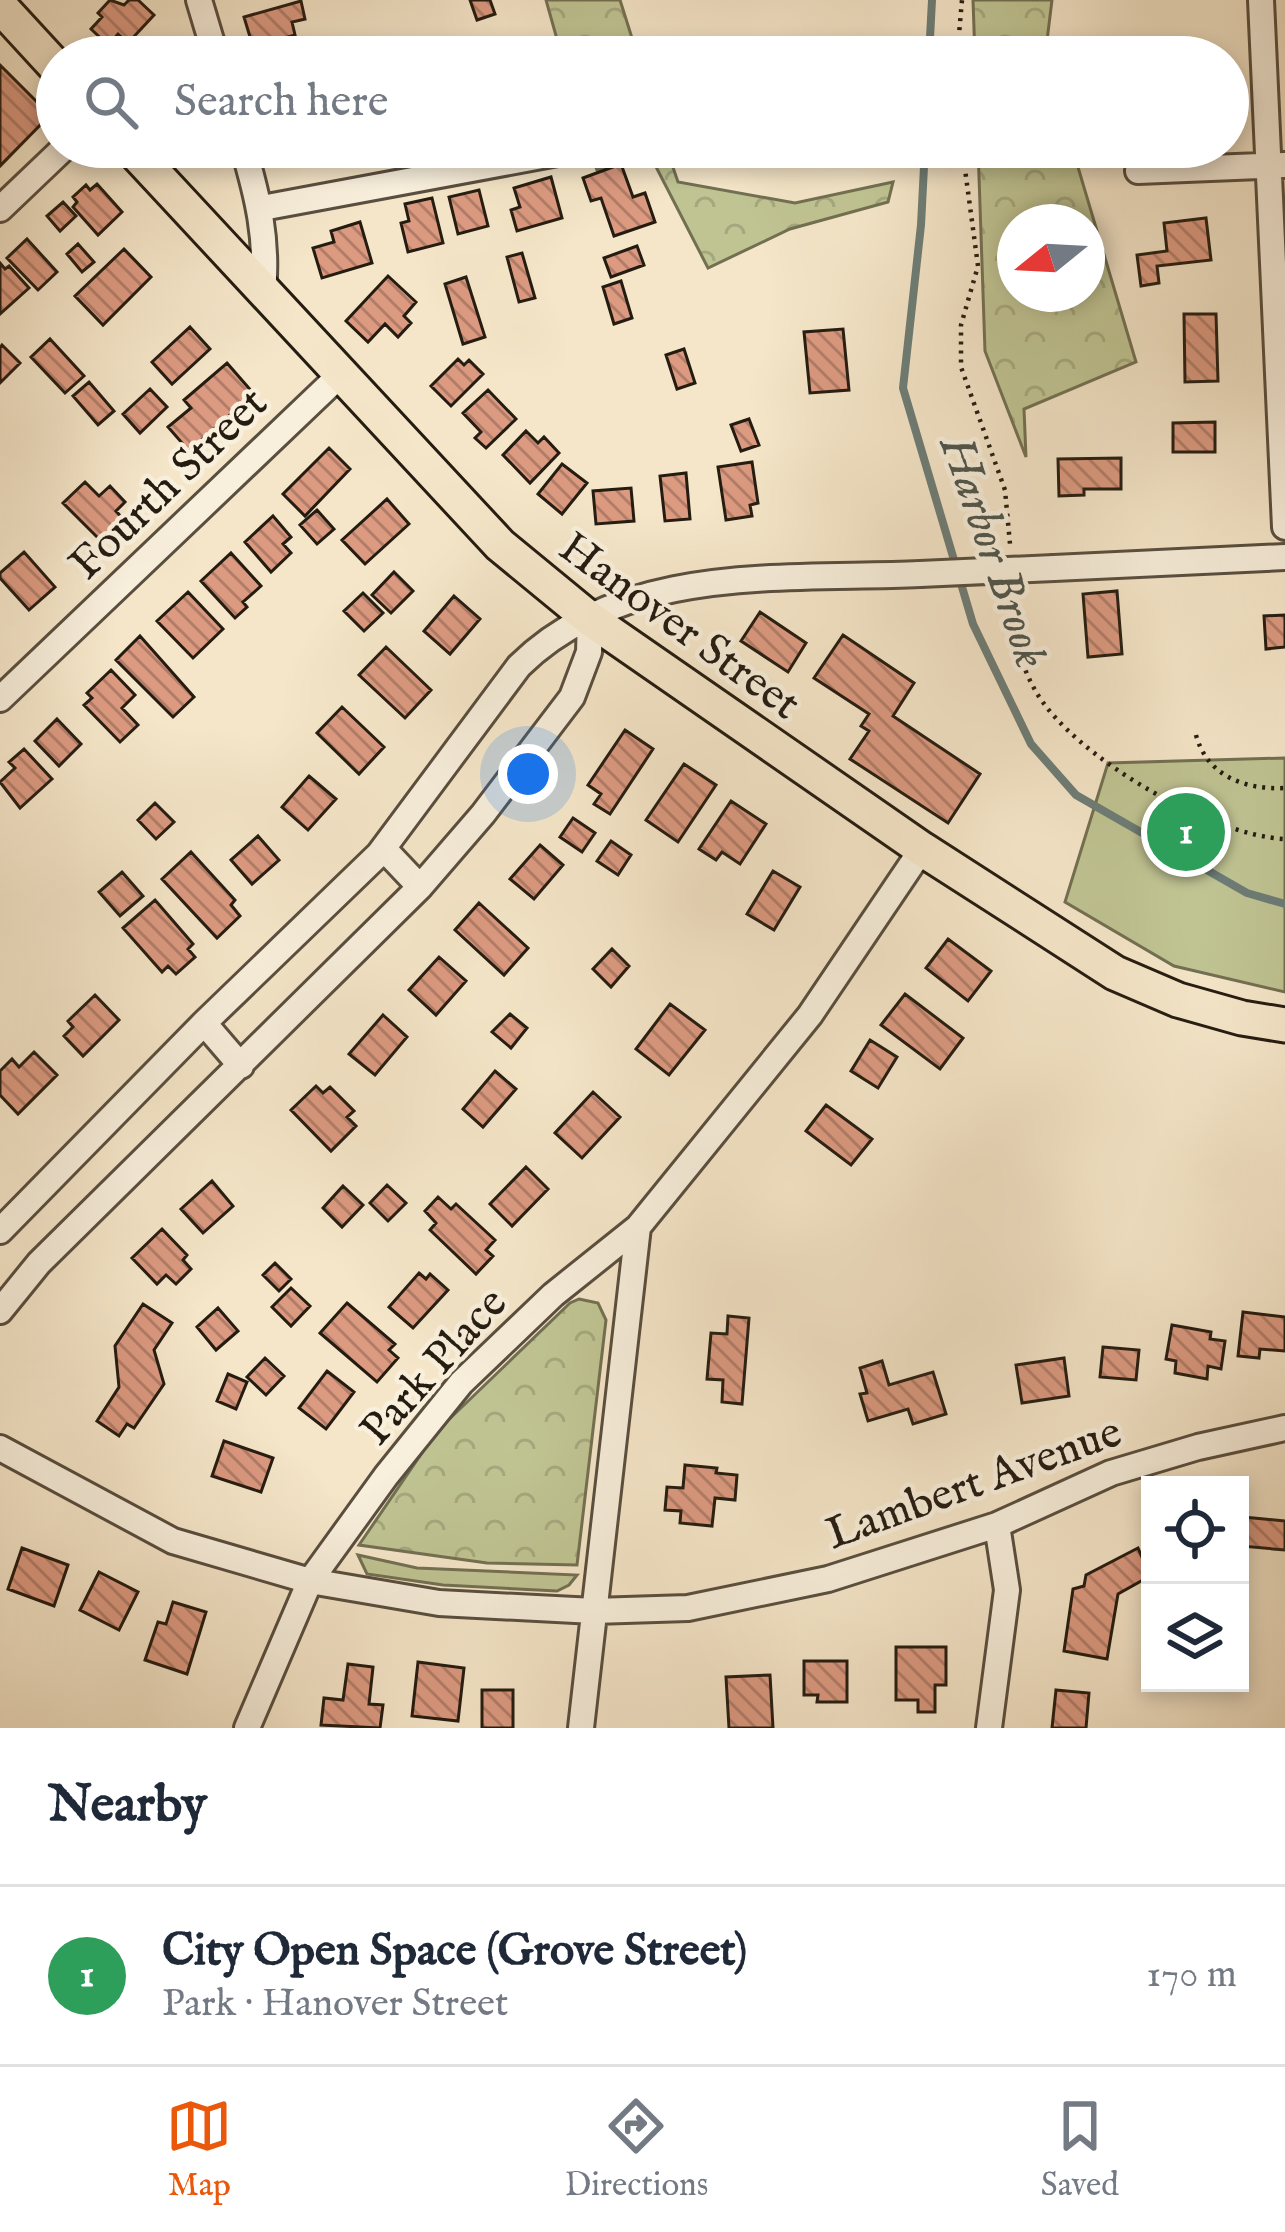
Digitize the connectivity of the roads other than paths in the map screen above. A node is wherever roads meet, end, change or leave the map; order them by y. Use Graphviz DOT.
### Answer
graph roads {
  1 [pos="199,0"];
  2 [pos="1261,0"];
  3 [pos="0,6"];
  4 [pos="210,36"];
  5 [pos="36,45"];
  6 [pos="1276,165"];
  7 [pos="43,168"];
  8 [pos="149,168"];
  9 [pos="250,168"];
  10 [pos="477,168"];
  11 [pos="1217,168"];
  12 [pos="1138,172"];
  13 [pos="262,208"];
  14 [pos="0,209"];
  15 [pos="263,292"];
  16 [pos="340,375"];
  17 [pos="1285,526"];
  18 [pos="1285,557"];
  19 [pos="590,619"];
  20 [pos="0,700"];
  21 [pos="384,849"];
  22 [pos="922,849"];
  23 [pos="420,886"];
  24 [pos="204,1023"];
  25 [pos="1285,1025"];
  26 [pos="241,1066"];
  27 [pos="638,1227"];
  28 [pos="0,1231"];
  29 [pos="0,1311"];
  30 [pos="1285,1428"];
  31 [pos="0,1448"];
  32 [pos="997,1525"];
  33 [pos="310,1581"];
  34 [pos="594,1611"];
  35 [pos="247,1728"];
  36 [pos="580,1728"];
  37 [pos="989,1728"];
  1 -- 4 [label="street"];
  2 -- 6 [label="street"];
  3 -- 5 [label="main road"];
  6 -- 17 [label="street"];
  7 -- 14 [label="street"];
  8 -- 15 [label="main road, Hanover Street"];
  9 -- 13 [label="street"];
  10 -- 13 [label="street"];
  11 -- 12 [label="street"];
  13 -- 15 [label="street"];
  15 -- 16 [label="main road, Hanover Street"];
  16 -- 19 [label="main road, Hanover Street"];
  16 -- 20 [label="street, Fourth Street"];
  18 -- 19 [label="street, bridge"];
  19 -- 21 [label="street"];
  19 -- 22 [label="main road, Hanover Street"];
  19 -- 23 [label="street"];
  21 -- 23 [label="street"];
  21 -- 24 [label="street"];
  22 -- 25 [label="main road, Hanover Street"];
  22 -- 27 [label="street, Park Place"];
  23 -- 26 [label="street"];
  24 -- 26 [label="street"];
  24 -- 28 [label="street"];
  26 -- 29 [label="street"];
  27 -- 33 [label="street, Park Place"];
  27 -- 34 [label="street"];
  30 -- 32 [label="street, Lambert Avenue"];
  31 -- 33 [label="street, Lambert Avenue"];
  32 -- 34 [label="street, Lambert Avenue"];
  32 -- 37 [label="street"];
  33 -- 34 [label="street, Lambert Avenue"];
  33 -- 35 [label="street, Park Place"];
  34 -- 36 [label="street"];
}
